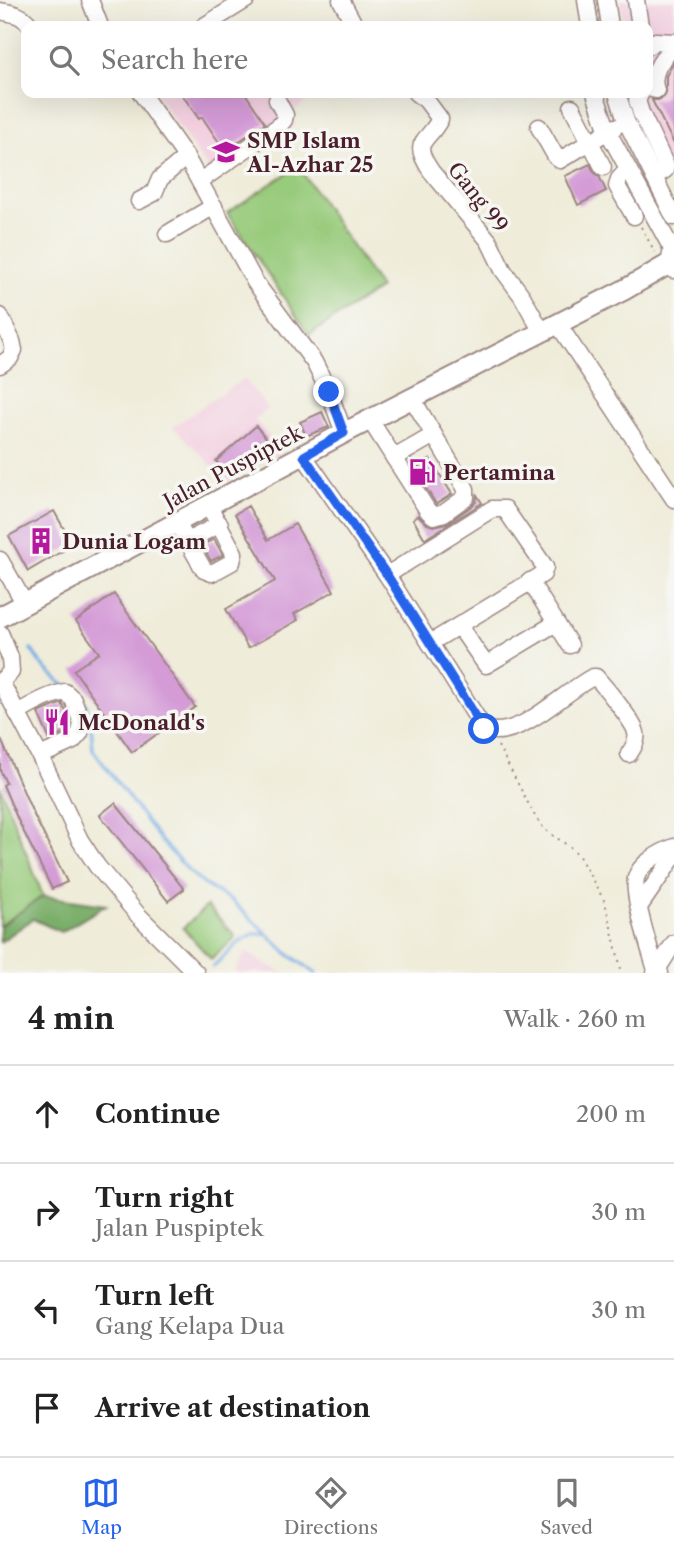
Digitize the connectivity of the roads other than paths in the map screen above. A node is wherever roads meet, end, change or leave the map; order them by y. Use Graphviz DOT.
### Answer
graph roads {
  1 [pos="90,0"];
  2 [pos="246,0"];
  3 [pos="341,0"];
  4 [pos="586,0"];
  5 [pos="606,0"];
  6 [pos="636,0"];
  7 [pos="0,11"];
  8 [pos="27,21"];
  9 [pos="98,21"];
  10 [pos="213,21"];
  11 [pos="352,21"];
  12 [pos="589,21"];
  13 [pos="609,21"];
  14 [pos="639,21"];
  15 [pos="653,43"];
  16 [pos="653,82"];
  17 [pos="145,98"];
  18 [pos="423,98"];
  19 [pos="596,98"];
  20 [pos="619,98"];
  21 [pos="638,98"];
  22 [pos="277,100"];
  23 [pos="572,107"];
  24 [pos="626,121"];
  25 [pos="539,127"];
  26 [pos="608,132"];
  27 [pos="590,144"];
  28 [pos="186,157"];
  29 [pos="603,167"];
  30 [pos="628,169"];
  31 [pos="654,177"];
  32 [pos="200,181"];
  33 [pos="139,201"];
  34 [pos="214,206"];
  35 [pos="634,216"];
  36 [pos="674,217"];
  37 [pos="167,234"];
  38 [pos="672,266"];
  39 [pos="0,316"];
  40 [pos="550,328"];
  41 [pos="0,365"];
  42 [pos="412,398"];
  43 [pos="370,420"];
  44 [pos="344,433"];
  45 [pos="434,435"];
  46 [pos="304,456"];
  47 [pos="394,458"];
  48 [pos="674,499"];
  49 [pos="209,506"];
  50 [pos="177,523"];
  51 [pos="219,524"];
  52 [pos="187,541"];
  53 [pos="0,560"];
  54 [pos="387,575"];
  55 [pos="530,581"];
  56 [pos="6,585"];
  57 [pos="25,604"];
  58 [pos="0,617"];
  59 [pos="556,623"];
  60 [pos="459,626"];
  61 [pos="0,633"];
  62 [pos="430,643"];
  63 [pos="570,645"];
  64 [pos="1,682"];
  65 [pos="17,713"];
  66 [pos="629,754"];
  67 [pos="40,756"];
  68 [pos="674,847"];
  69 [pos="674,856"];
  70 [pos="639,907"];
  71 [pos="674,943"];
  72 [pos="657,972"];
  73 [pos="196,973"];
  1 -- 9 [label="street"];
  2 -- 10 [label="street"];
  3 -- 11 [label="street"];
  4 -- 12 [label="street"];
  5 -- 13 [label="street"];
  6 -- 14 [label="street"];
  7 -- 8 [label="street"];
  15 -- 16 [label="street"];
  17 -- 28 [label="street"];
  18 -- 40 [label="street, Gang 99"];
  19 -- 26 [label="street"];
  20 -- 24 [label="street"];
  21 -- 31 [label="street"];
  22 -- 32 [label="street"];
  23 -- 27 [label="street"];
  24 -- 26 [label="street"];
  24 -- 31 [label="street"];
  25 -- 27 [label="street"];
  26 -- 27 [label="street"];
  26 -- 30 [label="street"];
  27 -- 29 [label="street"];
  28 -- 32 [label="street"];
  28 -- 33 [label="street"];
  30 -- 35 [label="street"];
  30 -- 38 [label="street"];
  31 -- 36 [label="street"];
  32 -- 34 [label="street"];
  34 -- 37 [label="street"];
  34 -- 44 [label="street"];
  38 -- 40 [label="main road, Jalan Puspiptek"];
  39 -- 41 [label="street"];
  40 -- 42 [label="main road, Jalan Puspiptek"];
  40 -- 48 [label="street"];
  42 -- 43 [label="main road, Jalan Puspiptek"];
  42 -- 45 [label="street"];
  43 -- 44 [label="main road, Jalan Puspiptek"];
  43 -- 47 [label="street"];
  44 -- 46 [label="main road, Jalan Puspiptek"];
  45 -- 47 [label="street"];
  45 -- 47 [label="street"];
  46 -- 49 [label="main road, Jalan Puspiptek"];
  46 -- 54 [label="street"];
  49 -- 50 [label="main road, Jalan Puspiptek"];
  49 -- 51 [label="street"];
  50 -- 52 [label="street"];
  50 -- 57 [label="main road, Jalan Puspiptek"];
  51 -- 52 [label="street"];
  51 -- 52 [label="street"];
  53 -- 56 [label="street"];
  54 -- 55 [label="street"];
  54 -- 62 [label="street"];
  55 -- 59 [label="street"];
  55 -- 60 [label="street"];
  56 -- 57 [label="street"];
  57 -- 58 [label="main road, Jalan Puspiptek"];
  59 -- 60 [label="street"];
  59 -- 63 [label="street"];
  60 -- 62 [label="street"];
  61 -- 64 [label="street"];
  62 -- 66 [label="street"];
  64 -- 65 [label="street"];
  65 -- 67 [label="street"];
  65 -- 67 [label="street"];
  67 -- 73 [label="street"];
  68 -- 70 [label="street"];
  69 -- 70 [label="street"];
  70 -- 72 [label="street"];
  71 -- 72 [label="street"];
}
